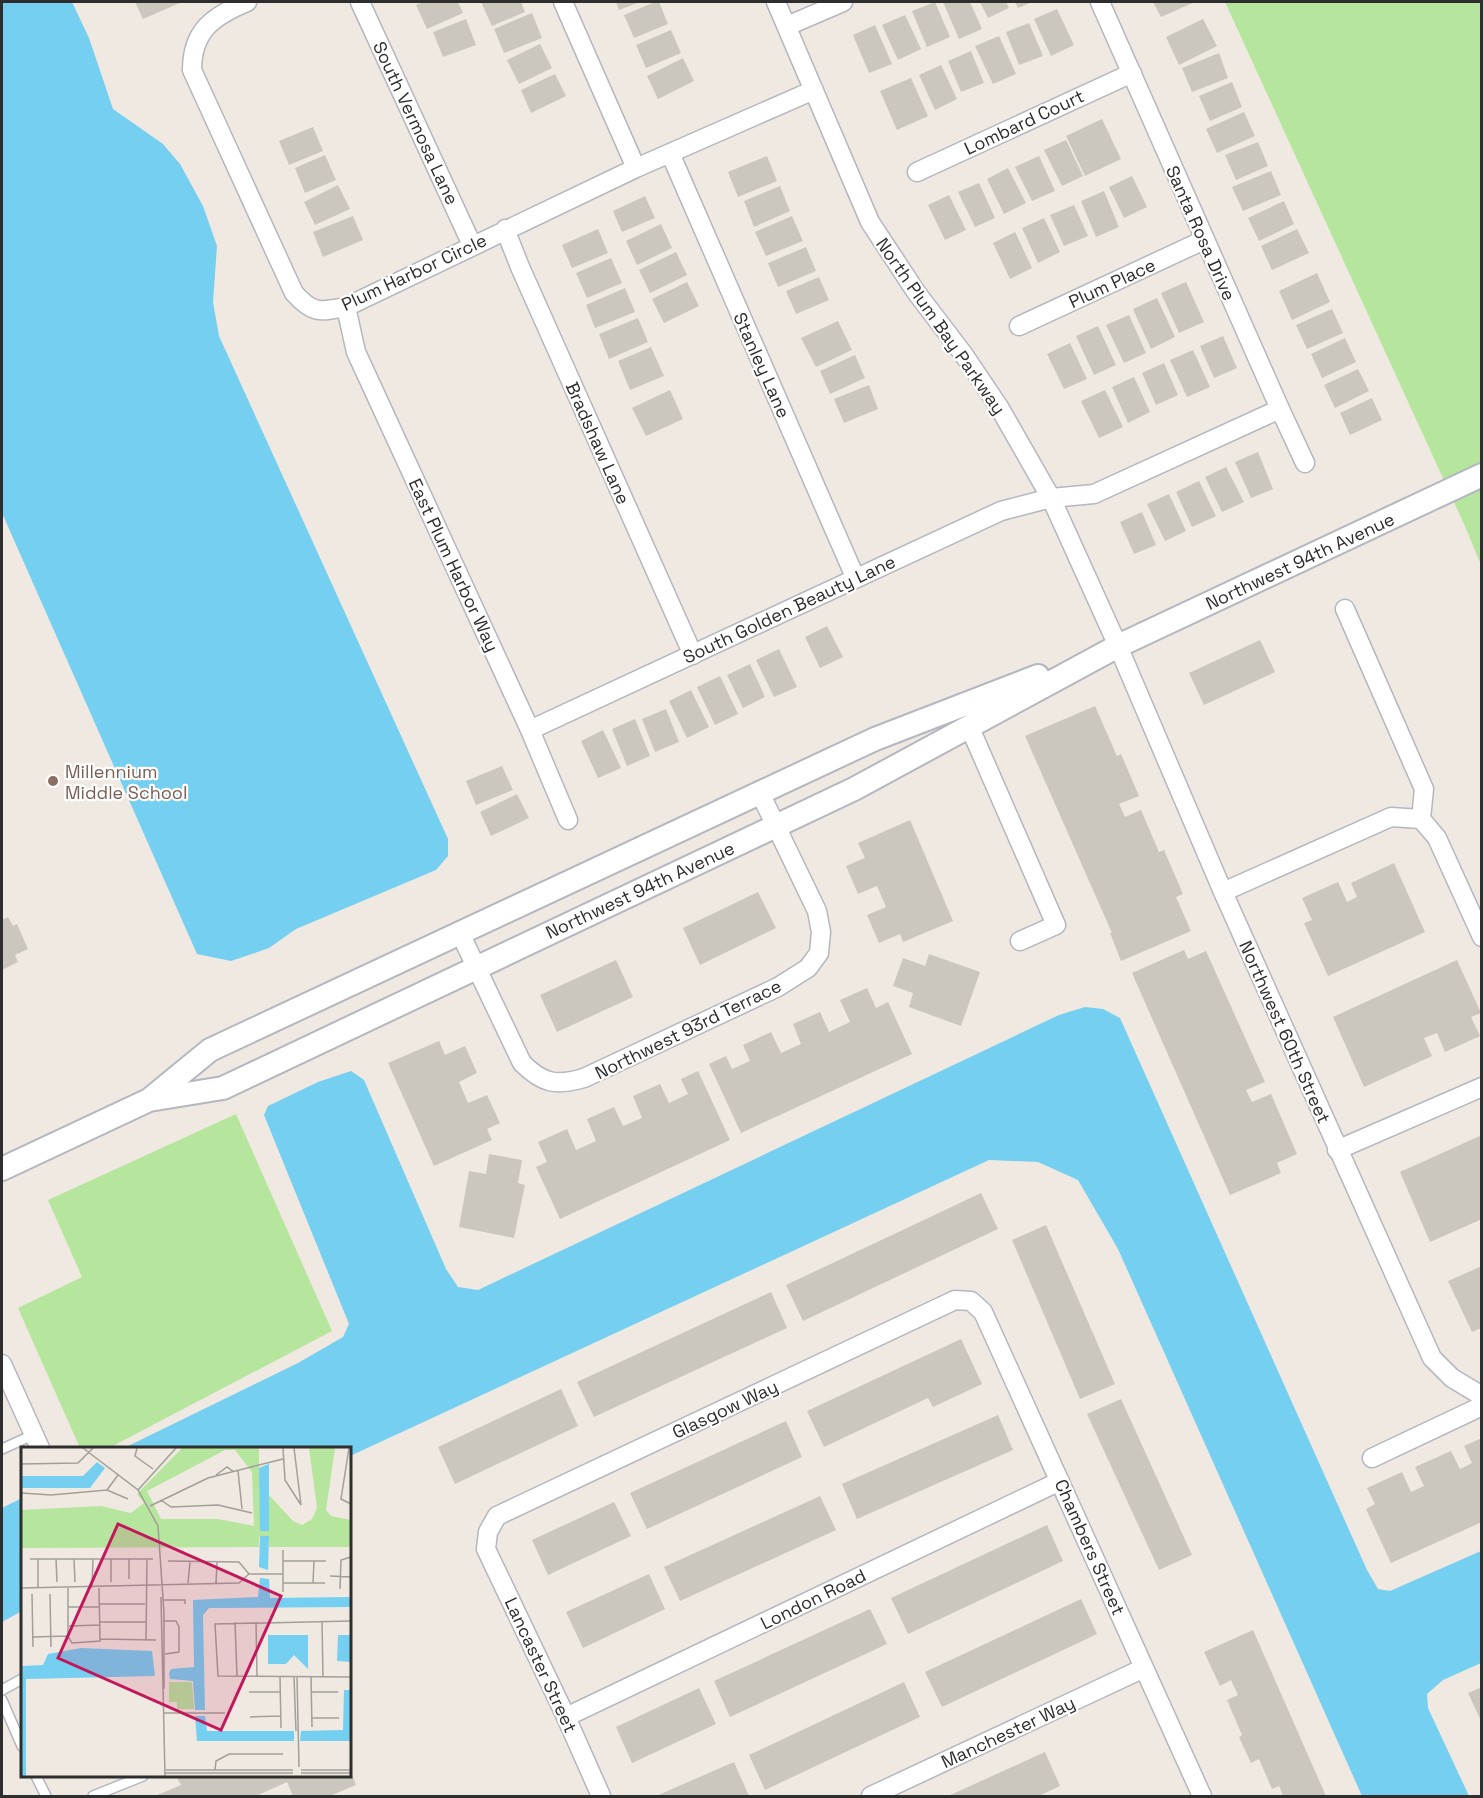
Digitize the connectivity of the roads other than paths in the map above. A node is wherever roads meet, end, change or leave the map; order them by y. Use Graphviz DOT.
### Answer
graph roads {
  1 [pos="242,2"];
  2 [pos="360,2"];
  3 [pos="563,2"];
  4 [pos="776,2"];
  5 [pos="843,2"];
  6 [pos="1100,2"];
  7 [pos="787,26"];
  8 [pos="1132,73"];
  9 [pos="814,90"];
  10 [pos="670,153"];
  11 [pos="636,168"];
  12 [pos="917,172"];
  13 [pos="506,229"];
  14 [pos="1204,240"];
  15 [pos="472,245"];
  16 [pos="346,307"];
  17 [pos="1019,326"];
  18 [pos="1280,410"];
  19 [pos="1305,463"];
  20 [pos="1482,475"];
  21 [pos="1052,498"];
  22 [pos="855,577"];
  23 [pos="1345,609"];
  24 [pos="1118,646"];
  25 [pos="693,655"];
  26 [pos="970,728"];
  27 [pos="530,730"];
  28 [pos="760,793"];
  29 [pos="1421,819"];
  30 [pos="568,820"];
  31 [pos="776,826"];
  32 [pos="1222,892"];
  33 [pos="460,933"];
  34 [pos="1482,937"];
  35 [pos="1020,941"];
  36 [pos="477,967"];
  37 [pos="1482,1087"];
  38 [pos="149,1100"];
  39 [pos="1337,1150"];
  40 [pos="2,1168"];
  41 [pos="971,1301"];
  42 [pos="2,1364"];
  43 [pos="1482,1396"];
  44 [pos="1482,1406"];
  45 [pos="37,1442"];
  46 [pos="2,1449"];
  47 [pos="1372,1458"];
  48 [pos="1060,1481"];
  49 [pos="488,1532"];
  50 [pos="1144,1668"];
  51 [pos="21,1680"];
  52 [pos="2,1689"];
  53 [pos="2,1700"];
  54 [pos="566,1717"];
  55 [pos="21,1744"];
  56 [pos="36,1777"];
  57 [pos="141,1777"];
  58 [pos="46,1797"];
  59 [pos="93,1797"];
  60 [pos="601,1797"];
  61 [pos="871,1797"];
  62 [pos="1202,1797"];
  1 -- 16 [label="street, Plum Harbor Circle"];
  2 -- 15 [label="street, South Vermosa Lane"];
  3 -- 11 [label="street"];
  4 -- 7 [label="street, North Plum Bay Parkway"];
  5 -- 7 [label="street"];
  6 -- 8 [label="street, Santa Rosa Drive"];
  7 -- 9 [label="street, North Plum Bay Parkway"];
  8 -- 12 [label="street, Lombard Court"];
  8 -- 14 [label="street, Santa Rosa Drive"];
  9 -- 10 [label="street, Plum Harbor Circle"];
  9 -- 21 [label="street, North Plum Bay Parkway"];
  10 -- 11 [label="street, Plum Harbor Circle"];
  10 -- 22 [label="street, Stanley Lane"];
  11 -- 13 [label="street, Plum Harbor Circle"];
  13 -- 15 [label="street, Plum Harbor Circle"];
  13 -- 25 [label="street, Bradshaw Lane"];
  14 -- 17 [label="street, Plum Place"];
  14 -- 18 [label="street, Santa Rosa Drive"];
  15 -- 16 [label="street, Plum Harbor Circle"];
  16 -- 27 [label="street, East Plum Harbor Way"];
  18 -- 19 [label="street, Santa Rosa Drive"];
  18 -- 21 [label="street, South Golden Beauty Lane"];
  20 -- 24 [label="street, Northwest 94th Avenue"];
  21 -- 22 [label="street, South Golden Beauty Lane"];
  21 -- 24 [label="street, North Plum Bay Parkway"];
  22 -- 25 [label="street, South Golden Beauty Lane"];
  23 -- 29 [label="street"];
  24 -- 26 [label="street, Northwest 94th Avenue"];
  24 -- 28 [label="street, Northwest 94th Avenue"];
  24 -- 32 [label="street, Northwest 60th Street"];
  25 -- 27 [label="street, South Golden Beauty Lane"];
  26 -- 31 [label="street, Northwest 94th Avenue"];
  26 -- 35 [label="street"];
  27 -- 30 [label="street, East Plum Harbor Way"];
  28 -- 31 [label="street, Northwest 93rd Terrace"];
  28 -- 33 [label="street, Northwest 94th Avenue"];
  29 -- 32 [label="street"];
  29 -- 34 [label="street"];
  31 -- 36 [label="street, Northwest 94th Avenue"];
  31 -- 36 [label="street, Northwest 93rd Terrace"];
  32 -- 39 [label="street, Northwest 60th Street"];
  33 -- 36 [label="street, Northwest 93rd Terrace"];
  33 -- 38 [label="street, Northwest 94th Avenue"];
  36 -- 38 [label="street, Northwest 94th Avenue"];
  37 -- 39 [label="street"];
  38 -- 40 [label="street, Northwest 94th Avenue"];
  39 -- 43 [label="street, Northwest 60th Street"];
  41 -- 48 [label="street, Chambers Street"];
  41 -- 49 [label="street, Glasgow Way"];
  42 -- 45 [label="street"];
  44 -- 47 [label="street"];
  45 -- 46 [label="lane"];
  48 -- 50 [label="street, Chambers Street"];
  48 -- 54 [label="street, London Road"];
  49 -- 54 [label="street, Lancaster Street"];
  50 -- 61 [label="street, Manchester Way"];
  50 -- 62 [label="street, Chambers Street"];
  51 -- 52 [label="lane"];
  53 -- 55 [label="lane"];
  54 -- 60 [label="street, Lancaster Street"];
  56 -- 58 [label="lane"];
  57 -- 59 [label="lane"];
}
